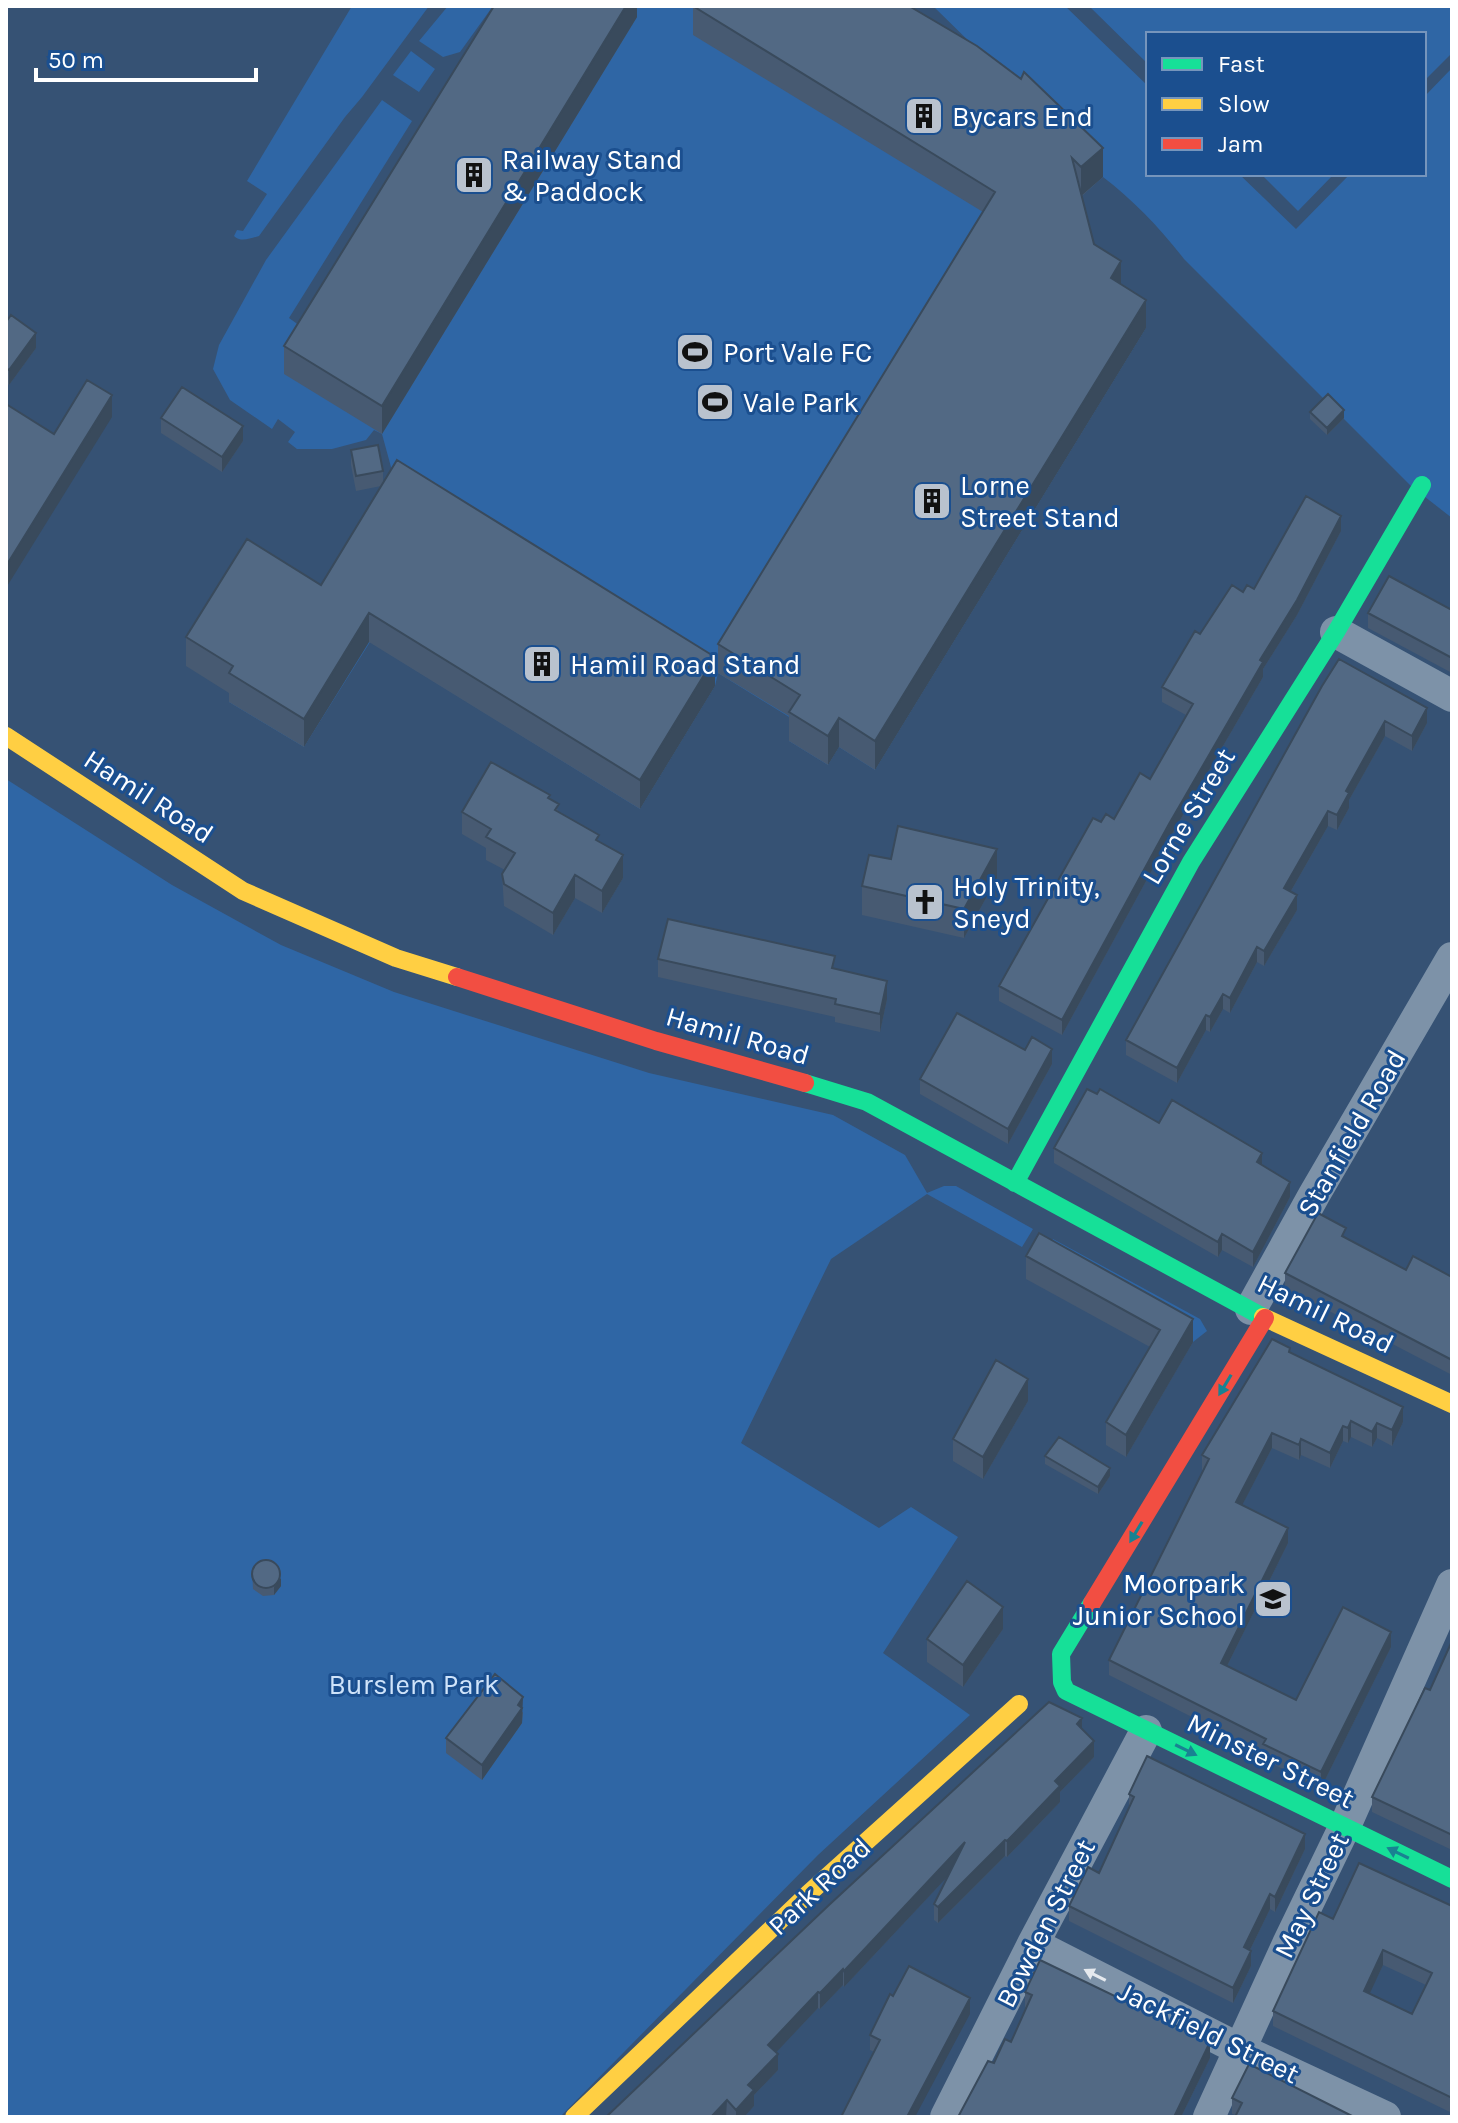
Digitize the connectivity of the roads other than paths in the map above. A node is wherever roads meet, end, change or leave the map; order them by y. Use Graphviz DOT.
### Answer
graph roads {
  1 [pos="1422,485"];
  2 [pos="1336,632"];
  3 [pos="1452,696"];
  4 [pos="6,736"];
  5 [pos="1452,958"];
  6 [pos="1015,1183"];
  7 [pos="1258,1313"];
  8 [pos="1452,1404"];
  9 [pos="1452,1585"];
  10 [pos="1061,1654"];
  11 [pos="1019,1704"];
  12 [pos="1146,1731"];
  13 [pos="1345,1826"];
  14 [pos="1452,1879"];
  15 [pos="1033,1944"];
  16 [pos="1239,2049"];
  17 [pos="574,2117"];
  18 [pos="946,2117"];
  19 [pos="1209,2117"];
  20 [pos="1385,2117"];
  1 -- 2 [label="street, Lorne Street"];
  2 -- 3 [label="street"];
  2 -- 6 [label="street, Lorne Street"];
  4 -- 6 [label="street, Hamil Road"];
  5 -- 7 [label="street, Stanfield Road"];
  6 -- 7 [label="street, Hamil Road"];
  7 -- 8 [label="street, Hamil Road"];
  7 -- 10 [label="street, Park Road, one-way"];
  9 -- 13 [label="street, May Street"];
  10 -- 11 [label="street, Park Road"];
  10 -- 12 [label="street, Minster Street"];
  11 -- 17 [label="street, Park Road"];
  12 -- 13 [label="street, Minster Street, one-way"];
  12 -- 15 [label="street, Bowden Street"];
  14 -- 13 [label="street, Minster Street, one-way"];
  13 -- 16 [label="street, May Street"];
  16 -- 15 [label="street, Jackfield Street, one-way"];
  15 -- 18 [label="street, Bowden Street"];
  16 -- 19 [label="street, May Street"];
  16 -- 20 [label="street, Jackfield Street"];
}
